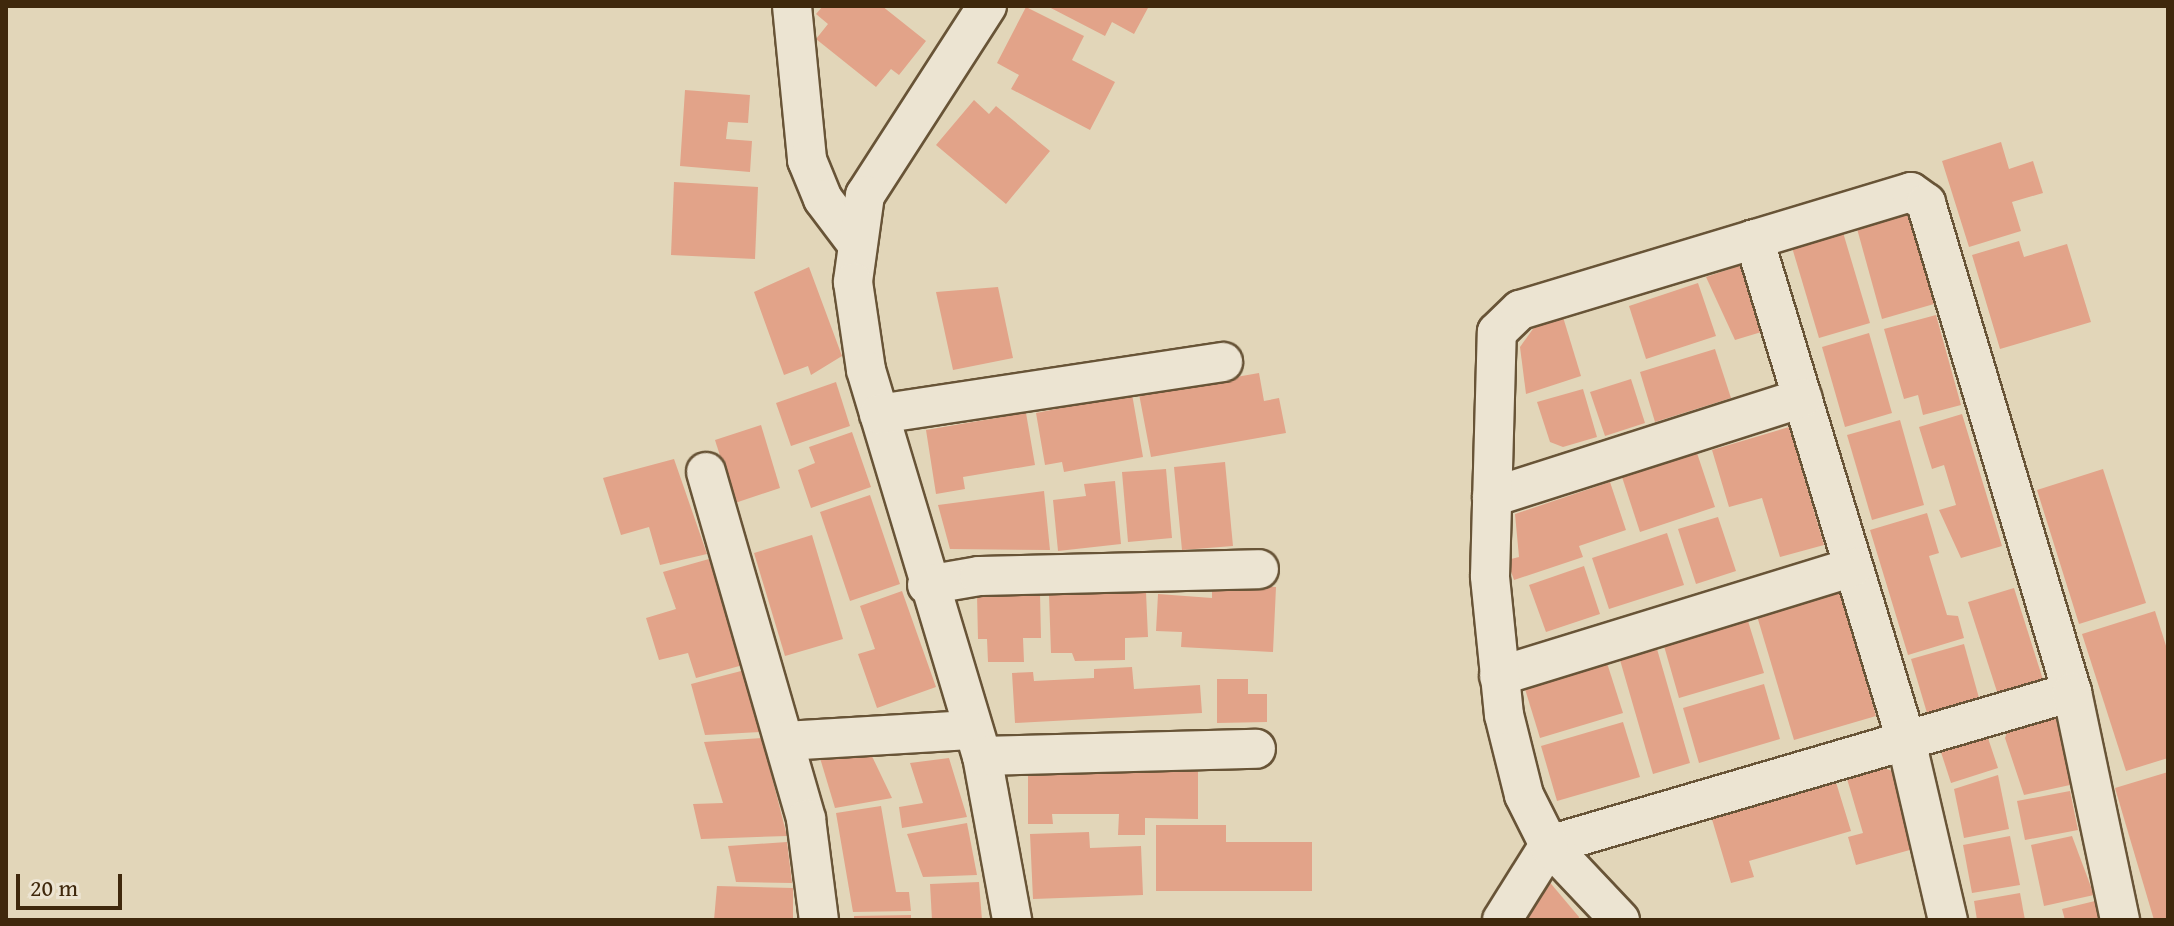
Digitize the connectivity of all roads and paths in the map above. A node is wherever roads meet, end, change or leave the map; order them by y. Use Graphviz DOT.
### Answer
graph roads {
  1 [pos="792,6"];
  2 [pos="987,6"];
  3 [pos="1754,239"];
  4 [pos="854,240"];
  5 [pos="1223,362"];
  6 [pos="1803,398"];
  7 [pos="879,414"];
  8 [pos="706,472"];
  9 [pos="1492,497"];
  10 [pos="1853,567"];
  11 [pos="1259,569"];
  12 [pos="927,585"];
  13 [pos="1499,676"];
  14 [pos="2072,692"];
  15 [pos="1906,740"];
  16 [pos="785,741"];
  17 [pos="976,743"];
  18 [pos="1256,749"];
  19 [pos="1549,845"];
  20 [pos="819,920"];
  21 [pos="1012,920"];
  22 [pos="1502,920"];
  23 [pos="1620,920"];
  24 [pos="1948,920"];
  25 [pos="2120,920"];
  1 -- 4 [label="street"];
  2 -- 4 [label="street"];
  3 -- 6 [label="street"];
  3 -- 9 [label="street"];
  3 -- 14 [label="street"];
  4 -- 7 [label="street"];
  5 -- 7 [label="street"];
  6 -- 9 [label="street"];
  6 -- 10 [label="street"];
  7 -- 12 [label="street"];
  8 -- 16 [label="street"];
  9 -- 13 [label="street"];
  10 -- 13 [label="street"];
  10 -- 15 [label="street"];
  11 -- 12 [label="street"];
  12 -- 17 [label="street"];
  13 -- 19 [label="street"];
  14 -- 15 [label="street"];
  14 -- 25 [label="street"];
  15 -- 19 [label="street"];
  15 -- 24 [label="street"];
  16 -- 17 [label="street"];
  16 -- 20 [label="street"];
  17 -- 18 [label="street"];
  17 -- 21 [label="street"];
  19 -- 22 [label="street"];
  19 -- 23 [label="street"];
}
